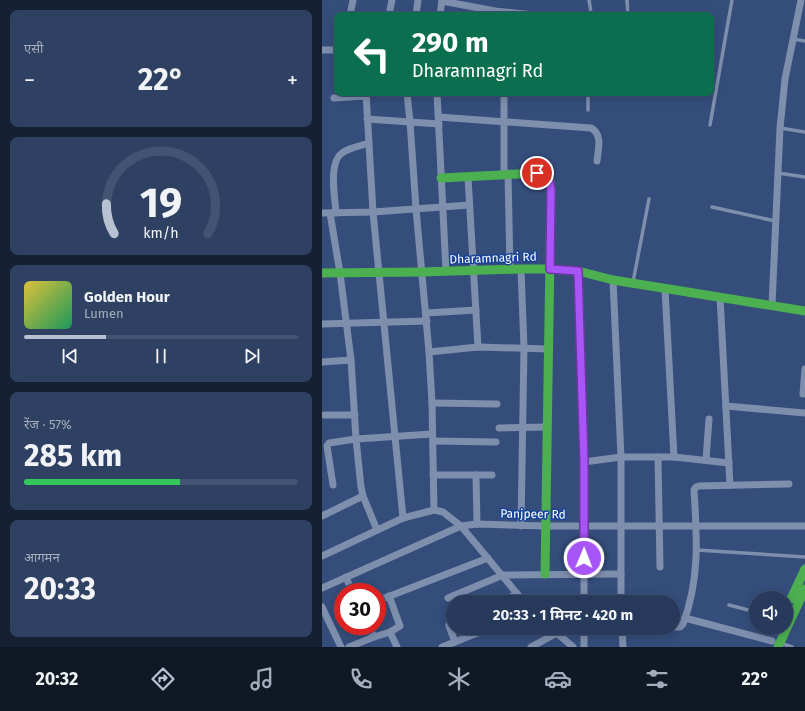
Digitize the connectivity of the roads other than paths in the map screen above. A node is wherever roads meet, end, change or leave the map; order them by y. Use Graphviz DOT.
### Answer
graph roads {
  1 [pos="353,0"];
  2 [pos="392,0"];
  3 [pos="418,0"];
  4 [pos="442,0"];
  5 [pos="589,0"];
  6 [pos="627,0"];
  7 [pos="732,0"];
  8 [pos="801,0"];
  9 [pos="471,3"];
  10 [pos="351,12"];
  11 [pos="390,12"];
  12 [pos="416,12"];
  13 [pos="440,12"];
  14 [pos="505,12"];
  15 [pos="591,12"];
  16 [pos="628,12"];
  17 [pos="792,39"];
  18 [pos="805,41"];
  19 [pos="322,50"];
  20 [pos="334,50"];
  21 [pos="355,96"];
  22 [pos="366,96"];
  23 [pos="407,96"];
  24 [pos="437,96"];
  25 [pos="504,96"];
  26 [pos="588,96"];
  27 [pos="334,98"];
  28 [pos="588,110"];
  29 [pos="367,119"];
  30 [pos="439,121"];
  31 [pos="504,121"];
  32 [pos="410,122"];
  33 [pos="710,125"];
  34 [pos="780,128"];
  35 [pos="805,132"];
  36 [pos="369,143"];
  37 [pos="597,161"];
  38 [pos="506,173"];
  39 [pos="778,173"];
  40 [pos="468,177"];
  41 [pos="805,177"];
  42 [pos="441,178"];
  43 [pos="649,199"];
  44 [pos="469,205"];
  45 [pos="712,207"];
  46 [pos="442,208"];
  47 [pos="416,209"];
  48 [pos="373,212"];
  49 [pos="322,213"];
  50 [pos="333,213"];
  51 [pos="775,221"];
  52 [pos="521,268"];
  53 [pos="510,269"];
  54 [pos="550,269"];
  55 [pos="474,270"];
  56 [pos="578,271"];
  57 [pos="379,272"];
  58 [pos="422,272"];
  59 [pos="446,272"];
  60 [pos="322,273"];
  61 [pos="340,273"];
  62 [pos="613,280"];
  63 [pos="633,283"];
  64 [pos="665,289"];
  65 [pos="720,297"];
  66 [pos="772,305"];
  67 [pos="476,310"];
  68 [pos="805,311"];
  69 [pos="427,317"];
  70 [pos="385,322"];
  71 [pos="322,324"];
  72 [pos="347,324"];
  73 [pos="478,347"];
  74 [pos="524,348"];
  75 [pos="548,349"];
  76 [pos="429,352"];
  77 [pos="351,360"];
  78 [pos="322,362"];
  79 [pos="805,369"];
  80 [pos="803,394"];
  81 [pos="432,403"];
  82 [pos="497,404"];
  83 [pos="726,406"];
  84 [pos="805,413"];
  85 [pos="355,414"];
  86 [pos="324,415"];
  87 [pos="709,419"];
  88 [pos="522,427"];
  89 [pos="546,427"];
  90 [pos="499,428"];
  91 [pos="395,436"];
  92 [pos="432,438"];
  93 [pos="356,439"];
  94 [pos="496,442"];
  95 [pos="621,457"];
  96 [pos="658,457"];
  97 [pos="674,457"];
  98 [pos="706,460"];
  99 [pos="584,462"];
  100 [pos="729,463"];
  101 [pos="433,475"];
  102 [pos="476,475"];
  103 [pos="492,475"];
  104 [pos="789,484"];
  105 [pos="333,485"];
  106 [pos="730,485"];
  107 [pos="363,496"];
  108 [pos="434,510"];
  109 [pos="322,516"];
  110 [pos="403,518"];
  111 [pos="477,524"];
  112 [pos="461,526"];
  113 [pos="521,526"];
  114 [pos="545,526"];
  115 [pos="585,526"];
  116 [pos="620,526"];
  117 [pos="659,526"];
  118 [pos="696,526"];
  119 [pos="805,526"];
  120 [pos="377,530"];
  121 [pos="698,550"];
  122 [pos="322,556"];
  123 [pos="805,557"];
  124 [pos="488,558"];
  125 [pos="660,566"];
  126 [pos="805,570"];
  127 [pos="545,574"];
  128 [pos="584,574"];
  129 [pos="621,574"];
  130 [pos="503,575"];
  131 [pos="346,577"];
  132 [pos="348,583"];
  133 [pos="322,588"];
  134 [pos="805,589"];
  135 [pos="517,594"];
  136 [pos="455,595"];
  137 [pos="584,595"];
  138 [pos="621,595"];
  139 [pos="793,595"];
  140 [pos="389,596"];
  141 [pos="386,597"];
  142 [pos="729,605"];
  143 [pos="322,607"];
  144 [pos="749,610"];
  145 [pos="686,618"];
  146 [pos="680,627"];
  147 [pos="390,632"];
  148 [pos="452,635"];
  149 [pos="472,635"];
  150 [pos="547,635"];
  151 [pos="560,635"];
  152 [pos="584,635"];
  153 [pos="622,635"];
  154 [pos="374,637"];
  155 [pos="455,642"];
  156 [pos="775,644"];
  157 [pos="341,647"];
  158 [pos="350,647"];
  159 [pos="397,647"];
  160 [pos="442,647"];
  161 [pos="531,647"];
  162 [pos="573,647"];
  163 [pos="584,647"];
  164 [pos="623,647"];
  165 [pos="792,647"];
  1 -- 10 [label="street"];
  2 -- 11 [label="street"];
  3 -- 12 [label="street"];
  4 -- 9 [label="street"];
  4 -- 13 [label="street"];
  5 -- 15 [label="lane"];
  6 -- 16 [label="lane"];
  7 -- 33 [label="lane"];
  8 -- 17 [label="street"];
  9 -- 14 [label="street"];
  17 -- 18 [label="lane"];
  17 -- 34 [label="street"];
  19 -- 20 [label="street"];
  21 -- 27 [label="street"];
  22 -- 29 [label="street"];
  23 -- 32 [label="street"];
  24 -- 30 [label="street"];
  25 -- 31 [label="street"];
  26 -- 28 [label="lane"];
  29 -- 32 [label="street"];
  29 -- 36 [label="street"];
  30 -- 31 [label="street"];
  30 -- 32 [label="street"];
  30 -- 42 [label="street"];
  31 -- 37 [label="street"];
  31 -- 38 [label="street"];
  32 -- 47 [label="street"];
  34 -- 35 [label="lane"];
  34 -- 39 [label="street"];
  36 -- 48 [label="street"];
  36 -- 50 [label="street"];
  38 -- 40 [label="main road"];
  38 -- 53 [label="street"];
  38 -- 54 [label="main road"];
  39 -- 41 [label="lane"];
  39 -- 51 [label="street"];
  40 -- 42 [label="main road"];
  40 -- 44 [label="street"];
  42 -- 46 [label="street"];
  43 -- 63 [label="lane"];
  44 -- 46 [label="street"];
  44 -- 55 [label="street"];
  45 -- 51 [label="lane"];
  46 -- 47 [label="street"];
  46 -- 59 [label="street"];
  47 -- 48 [label="street"];
  47 -- 58 [label="street"];
  48 -- 50 [label="street"];
  48 -- 57 [label="street"];
  49 -- 50 [label="street"];
  50 -- 61 [label="street"];
  51 -- 66 [label="street"];
  52 -- 53 [label="main road, Dharamnagri Rd"];
  52 -- 54 [label="main road, Dharamnagri Rd"];
  52 -- 74 [label="street"];
  53 -- 55 [label="main road, Dharamnagri Rd"];
  54 -- 56 [label="main road, Dharamnagri Rd"];
  54 -- 75 [label="main road"];
  55 -- 59 [label="main road, Dharamnagri Rd"];
  55 -- 67 [label="street"];
  56 -- 62 [label="main road, Dharamnagri Rd"];
  56 -- 99 [label="street"];
  57 -- 58 [label="main road, Dharamnagri Rd"];
  57 -- 61 [label="main road, Dharamnagri Rd"];
  57 -- 70 [label="street"];
  58 -- 59 [label="main road, Dharamnagri Rd"];
  58 -- 69 [label="street"];
  60 -- 61 [label="main road, Dharamnagri Rd"];
  61 -- 72 [label="street"];
  62 -- 63 [label="main road, Dharamnagri Rd"];
  62 -- 95 [label="street"];
  63 -- 64 [label="main road, Dharamnagri Rd"];
  64 -- 65 [label="main road, Dharamnagri Rd"];
  64 -- 97 [label="street"];
  65 -- 66 [label="main road, Dharamnagri Rd"];
  65 -- 83 [label="street"];
  66 -- 68 [label="main road, Dharamnagri Rd"];
  67 -- 69 [label="street"];
  67 -- 73 [label="street"];
  69 -- 70 [label="street"];
  69 -- 76 [label="street"];
  70 -- 72 [label="street"];
  70 -- 91 [label="street"];
  71 -- 72 [label="street"];
  72 -- 77 [label="street"];
  73 -- 74 [label="street"];
  73 -- 76 [label="street"];
  74 -- 75 [label="street"];
  74 -- 88 [label="street"];
  75 -- 89 [label="main road"];
  76 -- 81 [label="street"];
  77 -- 78 [label="street"];
  77 -- 85 [label="street"];
  79 -- 80 [label="street"];
  81 -- 82 [label="street"];
  81 -- 92 [label="street"];
  83 -- 84 [label="street"];
  83 -- 100 [label="street"];
  85 -- 86 [label="street"];
  85 -- 93 [label="street"];
  87 -- 98 [label="street"];
  88 -- 89 [label="street"];
  88 -- 90 [label="street"];
  88 -- 113 [label="street"];
  89 -- 114 [label="main road"];
  91 -- 92 [label="street"];
  91 -- 93 [label="street"];
  91 -- 110 [label="street"];
  92 -- 94 [label="street"];
  92 -- 101 [label="street"];
  93 -- 105 [label="street"];
  93 -- 107 [label="street"];
  95 -- 96 [label="street"];
  95 -- 99 [label="street"];
  95 -- 116 [label="street"];
  96 -- 97 [label="street"];
  96 -- 117 [label="street"];
  97 -- 98 [label="street"];
  98 -- 100 [label="street"];
  99 -- 115 [label="street"];
  100 -- 106 [label="street"];
  101 -- 102 [label="street"];
  101 -- 108 [label="street"];
  102 -- 103 [label="street"];
  102 -- 111 [label="street"];
  104 -- 106 [label="street"];
  106 -- 118 [label="street"];
  107 -- 109 [label="street"];
  107 -- 120 [label="street"];
  108 -- 110 [label="street"];
  108 -- 112 [label="street"];
  110 -- 120 [label="street"];
  111 -- 112 [label="street, Panjpeer Rd"];
  111 -- 113 [label="street, Panjpeer Rd"];
  112 -- 124 [label="street"];
  112 -- 131 [label="street, Panjpeer Rd"];
  113 -- 114 [label="street, Panjpeer Rd"];
  114 -- 115 [label="street, Panjpeer Rd"];
  114 -- 127 [label="main road"];
  115 -- 116 [label="street, Panjpeer Rd"];
  115 -- 128 [label="street"];
  116 -- 117 [label="street, Panjpeer Rd"];
  116 -- 129 [label="street"];
  117 -- 118 [label="street, Panjpeer Rd"];
  117 -- 125 [label="street"];
  118 -- 119 [label="street, Panjpeer Rd"];
  118 -- 121 [label="street"];
  120 -- 122 [label="street"];
  121 -- 123 [label="lane"];
  121 -- 145 [label="street"];
  124 -- 130 [label="street"];
  124 -- 140 [label="street"];
  126 -- 139 [label="main road"];
  127 -- 128 [label="street"];
  127 -- 130 [label="street"];
  128 -- 129 [label="street"];
  128 -- 137 [label="street"];
  129 -- 138 [label="street"];
  130 -- 135 [label="street"];
  130 -- 136 [label="street"];
  131 -- 132 [label="street"];
  131 -- 133 [label="street, Panjpeer Rd"];
  134 -- 156 [label="main road"];
  140 -- 141 [label="street"];
  140 -- 147 [label="street"];
  142 -- 144 [label="lane"];
  143 -- 157 [label="street"];
  145 -- 146 [label="street"];
  145 -- 156 [label="street"];
  147 -- 154 [label="street"];
  147 -- 159 [label="street"];
  148 -- 155 [label="street"];
  149 -- 155 [label="street"];
  150 -- 161 [label="street"];
  151 -- 162 [label="street"];
  152 -- 163 [label="street"];
  153 -- 164 [label="street"];
  154 -- 158 [label="street"];
  155 -- 160 [label="street"];
  156 -- 165 [label="lane"];
}
